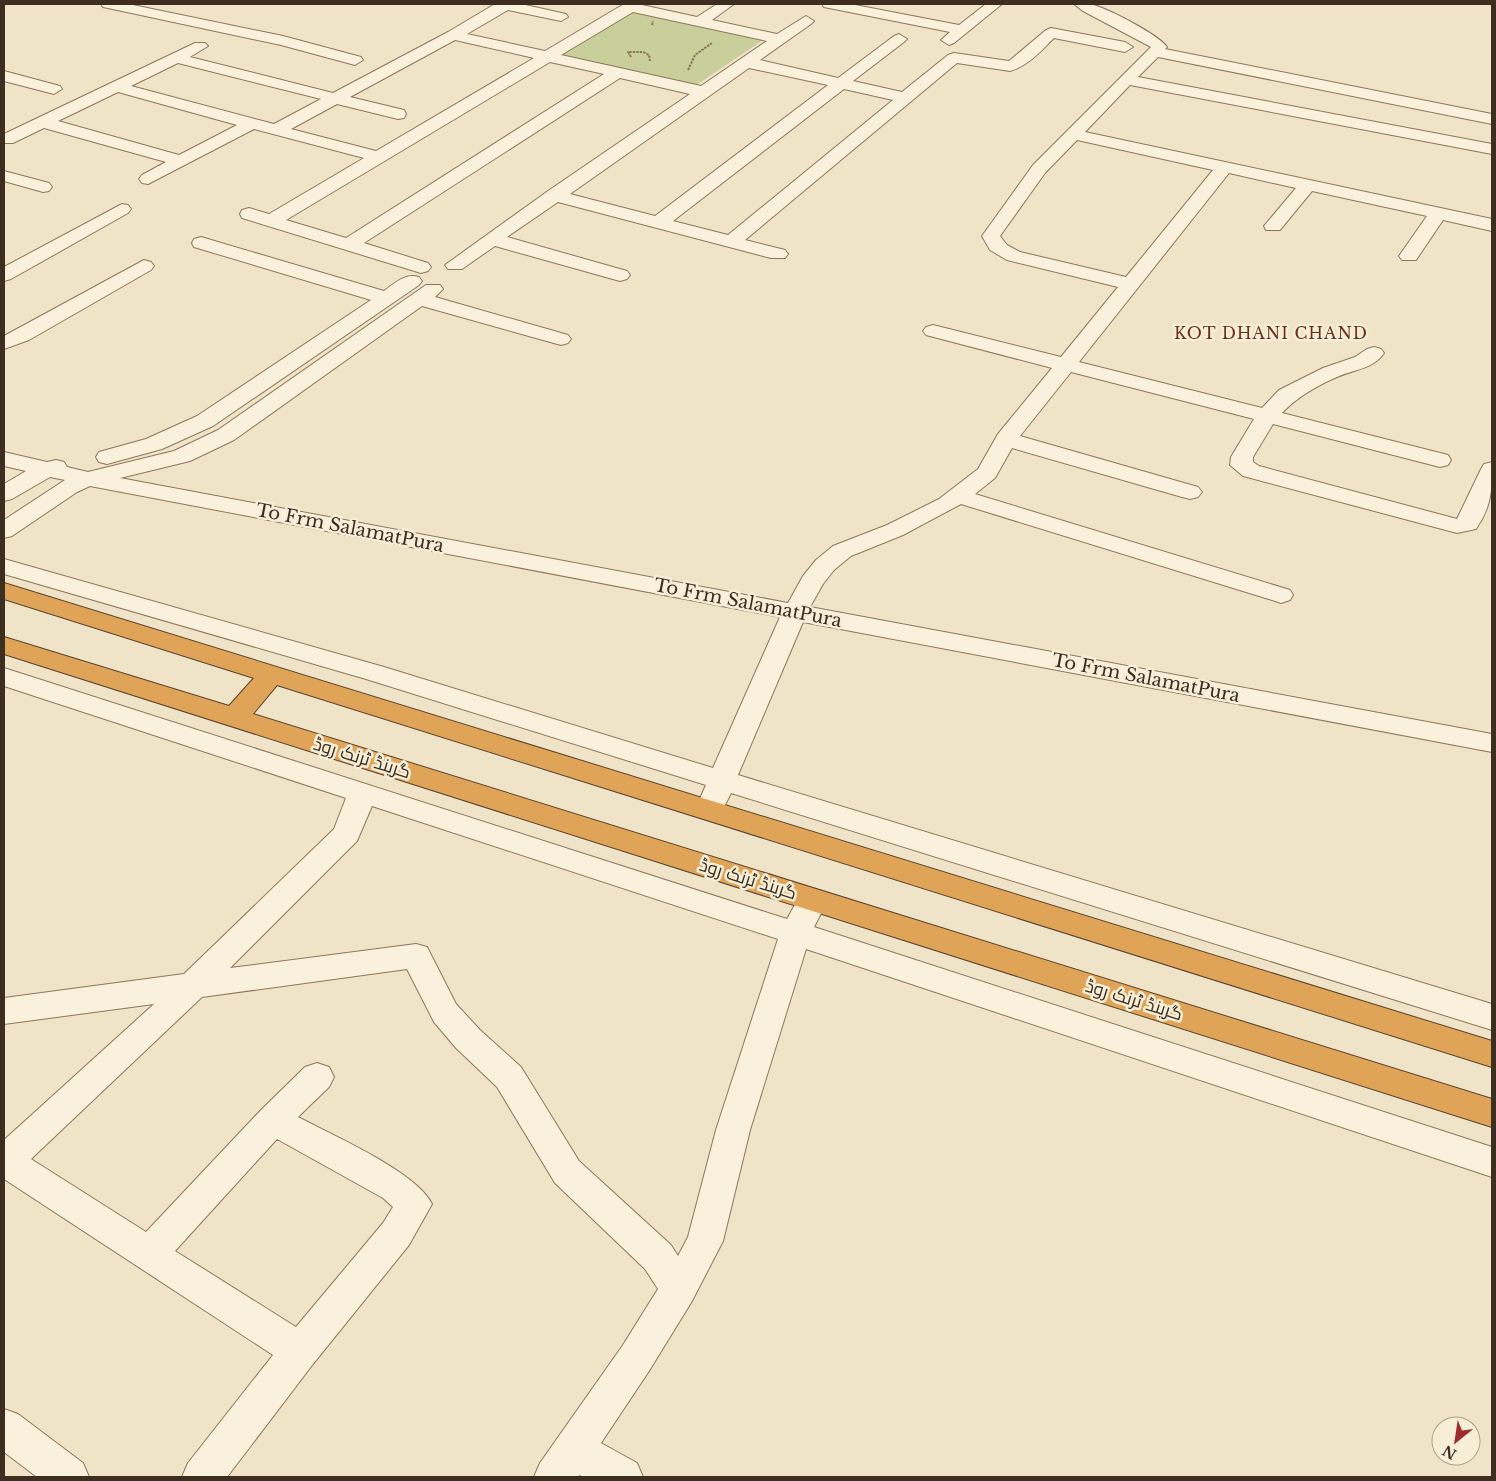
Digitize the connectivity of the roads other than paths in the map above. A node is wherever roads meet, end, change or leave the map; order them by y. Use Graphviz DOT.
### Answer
graph roads {
  1 [pos="108,4"];
  2 [pos="504,4"];
  3 [pos="727,4"];
  4 [pos="830,4"];
  5 [pos="995,4"];
  6 [pos="1081,4"];
  7 [pos="633,6"];
  8 [pos="561,17"];
  9 [pos="806,21"];
  10 [pos="699,22"];
  11 [pos="962,30"];
  12 [pos="453,35"];
  13 [pos="779,39"];
  14 [pos="899,39"];
  15 [pos="948,41"];
  16 [pos="200,46"];
  17 [pos="1125,47"];
  18 [pos="1156,52"];
  19 [pos="549,57"];
  20 [pos="176,58"];
  21 [pos="355,60"];
  22 [pos="746,62"];
  23 [pos="618,73"];
  24 [pos="4,76"];
  25 [pos="1128,80"];
  26 [pos="839,84"];
  27 [pos="116,87"];
  28 [pos="54,89"];
  29 [pos="704,92"];
  30 [pos="336,98"];
  31 [pos="905,98"];
  32 [pos="398,114"];
  33 [pos="1492,119"];
  34 [pos="43,122"];
  35 [pos="251,124"];
  36 [pos="276,130"];
  37 [pos="1073,134"];
  38 [pos="7,139"];
  39 [pos="1492,148"];
  40 [pos="379,157"];
  41 [pos="180,162"];
  42 [pos="1225,168"];
  43 [pos="4,176"];
  44 [pos="148,179"];
  45 [pos="1308,185"];
  46 [pos="43,187"];
  47 [pos="554,195"];
  48 [pos="122,209"];
  49 [pos="1439,213"];
  50 [pos="249,214"];
  51 [pos="271,221"];
  52 [pos="658,222"];
  53 [pos="1492,225"];
  54 [pos="1274,226"];
  55 [pos="492,239"];
  56 [pos="731,242"];
  57 [pos="201,243"];
  58 [pos="348,245"];
  59 [pos="778,254"];
  60 [pos="1409,256"];
  61 [pos="455,265"];
  62 [pos="144,266"];
  63 [pos="4,275"];
  64 [pos="620,275"];
  65 [pos="1130,284"];
  66 [pos="432,285"];
  67 [pos="387,298"];
  68 [pos="933,331"];
  69 [pos="561,339"];
  70 [pos="4,343"];
  71 [pos="1374,353"];
  72 [pos="1065,365"];
  73 [pos="1267,416"];
  74 [pos="1006,439"];
  75 [pos="4,459"];
  76 [pos="1440,460"];
  77 [pos="50,469"];
  78 [pos="1492,469"];
  79 [pos="88,479"];
  80 [pos="1190,492"];
  81 [pos="4,494"];
  82 [pos="958,496"];
  83 [pos="4,531"];
  84 [pos="4,566"];
  85 [pos="4,591"];
  86 [pos="1281,595"];
  87 [pos="795,612"];
  88 [pos="4,645"];
  89 [pos="375,673"];
  90 [pos="272,674"];
  91 [pos="4,677"];
  92 [pos="353,699"];
  93 [pos="234,718"];
  94 [pos="316,743"];
  95 [pos="1492,743"];
  96 [pos="292,771"];
  97 [pos="722,780"];
  98 [pos="362,794"];
  99 [pos="709,810"];
  100 [pos="813,900"];
  101 [pos="795,933"];
  102 [pos="1371,981"];
  103 [pos="194,986"];
  104 [pos="4,1011"];
  105 [pos="1364,1014"];
  106 [pos="1492,1017"];
  107 [pos="1492,1054"];
  108 [pos="317,1078"];
  109 [pos="1492,1113"];
  110 [pos="274,1120"];
  111 [pos="4,1161"];
  112 [pos="1492,1162"];
  113 [pos="149,1254"];
  114 [pos="679,1289"];
  115 [pos="300,1350"];
  116 [pos="4,1428"];
  117 [pos="564,1463"];
  118 [pos="69,1477"];
  119 [pos="202,1477"];
  120 [pos="623,1477"];
  1 -- 21 [label="street"];
  2 -- 8 [label="street"];
  2 -- 12 [label="street"];
  3 -- 10 [label="street"];
  4 -- 11 [label="street"];
  5 -- 11 [label="street"];
  6 -- 18 [label="street"];
  7 -- 10 [label="street"];
  7 -- 19 [label="street"];
  9 -- 13 [label="street"];
  10 -- 13 [label="street"];
  11 -- 15 [label="street"];
  12 -- 19 [label="street"];
  12 -- 30 [label="street"];
  13 -- 22 [label="street"];
  14 -- 26 [label="street"];
  16 -- 20 [label="street"];
  17 -- 31 [label="street"];
  18 -- 25 [label="street"];
  18 -- 33 [label="street"];
  19 -- 23 [label="street"];
  19 -- 40 [label="street"];
  20 -- 27 [label="street"];
  20 -- 30 [label="street"];
  22 -- 26 [label="street"];
  22 -- 29 [label="street"];
  23 -- 29 [label="street"];
  23 -- 58 [label="street"];
  24 -- 28 [label="street"];
  25 -- 37 [label="street"];
  25 -- 39 [label="street"];
  26 -- 31 [label="street"];
  26 -- 52 [label="street"];
  27 -- 34 [label="street"];
  27 -- 35 [label="street"];
  29 -- 47 [label="street"];
  30 -- 32 [label="street"];
  30 -- 36 [label="street"];
  31 -- 56 [label="street"];
  34 -- 38 [label="street"];
  34 -- 41 [label="street"];
  35 -- 36 [label="street"];
  35 -- 41 [label="street"];
  36 -- 40 [label="street"];
  37 -- 42 [label="street"];
  37 -- 65 [label="street"];
  40 -- 51 [label="street"];
  41 -- 44 [label="street"];
  42 -- 45 [label="street"];
  42 -- 65 [label="street"];
  43 -- 46 [label="street"];
  45 -- 49 [label="street"];
  45 -- 54 [label="street"];
  47 -- 52 [label="street"];
  47 -- 55 [label="street"];
  48 -- 63 [label="street"];
  49 -- 53 [label="street"];
  49 -- 60 [label="street"];
  50 -- 51 [label="street"];
  51 -- 58 [label="street"];
  52 -- 56 [label="street"];
  55 -- 61 [label="street"];
  55 -- 64 [label="street"];
  56 -- 59 [label="street"];
  57 -- 67 [label="street"];
  58 -- 66 [label="street"];
  61 -- 66 [label="street"];
  61 -- 66 [label="street"];
  62 -- 70 [label="street"];
  65 -- 72 [label="street"];
  66 -- 67 [label="street"];
  66 -- 69 [label="street"];
  66 -- 79 [label="street"];
  67 -- 77 [label="street"];
  68 -- 72 [label="street"];
  71 -- 73 [label="street"];
  72 -- 73 [label="street"];
  72 -- 74 [label="street"];
  73 -- 76 [label="street"];
  73 -- 78 [label="street"];
  74 -- 80 [label="street"];
  74 -- 82 [label="street"];
  75 -- 77 [label="street, To Frm SalamatPura"];
  77 -- 79 [label="street, To Frm SalamatPura"];
  77 -- 81 [label="street"];
  79 -- 83 [label="street"];
  79 -- 87 [label="street, To Frm SalamatPura"];
  82 -- 86 [label="street"];
  82 -- 87 [label="street"];
  84 -- 89 [label="street"];
  85 -- 90 [label="highway"];
  87 -- 95 [label="street, To Frm SalamatPura"];
  87 -- 97 [label="street"];
  88 -- 93 [label="highway, گرینڈ ٹرنک روڈ"];
  89 -- 92 [label="street"];
  89 -- 97 [label="street"];
  90 -- 92 [label="highway"];
  90 -- 93 [label="highway"];
  91 -- 96 [label="street"];
  92 -- 99 [label="highway"];
  93 -- 94 [label="highway, گرینڈ ٹرنک روڈ"];
  94 -- 96 [label="street"];
  94 -- 100 [label="highway, گرینڈ ٹرنک روڈ"];
  96 -- 98 [label="street"];
  97 -- 99 [label="street"];
  97 -- 102 [label="street"];
  98 -- 101 [label="street"];
  98 -- 103 [label="street"];
  99 -- 105 [label="highway"];
  100 -- 101 [label="street"];
  100 -- 109 [label="highway, گرینڈ ٹرنک روڈ"];
  101 -- 112 [label="street"];
  101 -- 114 [label="street"];
  102 -- 105 [label="street"];
  102 -- 106 [label="street"];
  103 -- 104 [label="street"];
  103 -- 111 [label="street"];
  103 -- 114 [label="street"];
  105 -- 107 [label="highway"];
  108 -- 110 [label="street"];
  110 -- 113 [label="street"];
  110 -- 115 [label="street"];
  111 -- 113 [label="street"];
  113 -- 115 [label="street"];
  114 -- 117 [label="street"];
  115 -- 119 [label="street"];
  116 -- 118 [label="street"];
  117 -- 120 [label="street"];
}
